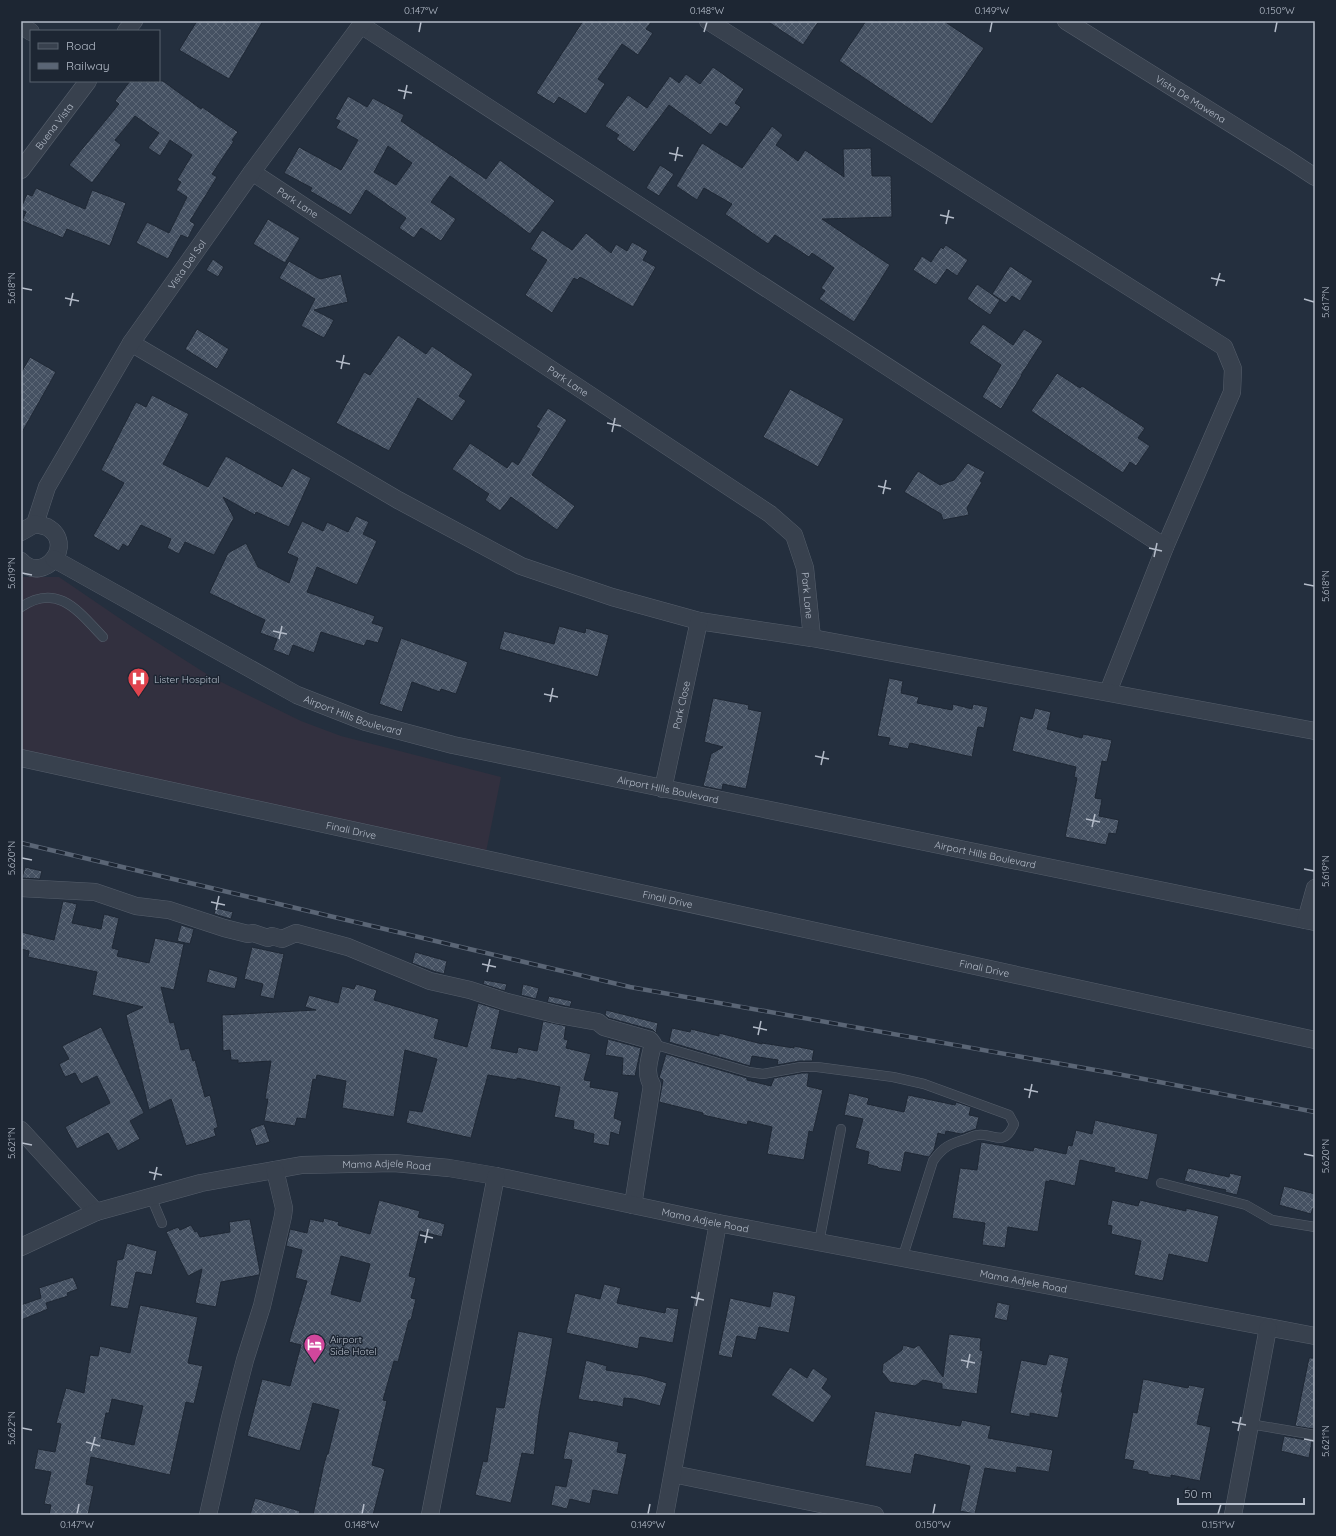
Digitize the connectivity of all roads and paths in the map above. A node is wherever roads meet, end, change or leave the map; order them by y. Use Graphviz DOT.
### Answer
graph roads {
  1 [pos="134,21"];
  2 [pos="708,21"];
  3 [pos="1066,21"];
  4 [pos="362,23"];
  5 [pos="21,25"];
  6 [pos="127,30"];
  7 [pos="30,31"];
  8 [pos="87,82"];
  9 [pos="21,170"];
  10 [pos="252,172"];
  11 [pos="1315,177"];
  12 [pos="131,343"];
  13 [pos="28,528"];
  14 [pos="1165,547"];
  15 [pos="54,559"];
  16 [pos="21,561"];
  17 [pos="21,607"];
  18 [pos="698,621"];
  19 [pos="103,637"];
  20 [pos="812,638"];
  21 [pos="1108,692"];
  22 [pos="1315,731"];
  23 [pos="21,758"];
  24 [pos="663,789"];
  25 [pos="21,888"];
  26 [pos="1315,888"];
  27 [pos="1310,921"];
  28 [pos="1315,1040"];
  29 [pos="653,1044"];
  30 [pos="841,1128"];
  31 [pos="21,1130"];
  32 [pos="275,1170"];
  33 [pos="496,1176"];
  34 [pos="1161,1183"];
  35 [pos="151,1197"];
  36 [pos="633,1205"];
  37 [pos="96,1212"];
  38 [pos="162,1223"];
  39 [pos="718,1223"];
  40 [pos="1315,1227"];
  41 [pos="819,1242"];
  42 [pos="21,1247"];
  43 [pos="902,1259"];
  44 [pos="1268,1328"];
  45 [pos="1315,1336"];
  46 [pos="1250,1424"];
  47 [pos="1315,1435"];
  48 [pos="673,1474"];
  49 [pos="208,1515"];
  50 [pos="430,1515"];
  51 [pos="665,1515"];
  52 [pos="875,1515"];
  53 [pos="1233,1515"];
  1 -- 6 [label="street"];
  2 -- 14 [label="street"];
  3 -- 11 [label="street, Vista De Mawena"];
  4 -- 10 [label="street, Vista Del Sol"];
  4 -- 14 [label="street"];
  5 -- 7 [label="street"];
  8 -- 9 [label="street, Buena Vista"];
  10 -- 12 [label="street, Vista Del Sol"];
  10 -- 20 [label="street, Park Lane"];
  12 -- 13 [label="street, Vista Del Sol"];
  12 -- 18 [label="street"];
  13 -- 15 [label="street"];
  14 -- 21 [label="street"];
  15 -- 16 [label="street"];
  15 -- 24 [label="street, Airport Hills Boulevard"];
  17 -- 19 [label="lane"];
  18 -- 20 [label="street"];
  18 -- 24 [label="street, Park Close"];
  20 -- 21 [label="street"];
  21 -- 22 [label="street"];
  23 -- 28 [label="street, Finali Drive"];
  24 -- 27 [label="street, Airport Hills Boulevard"];
  25 -- 29 [label="street"];
  26 -- 27 [label="street"];
  29 -- 36 [label="street"];
  29 -- 43 [label="lane"];
  30 -- 41 [label="lane"];
  31 -- 37 [label="street"];
  32 -- 33 [label="street, Mama Adjele Road"];
  32 -- 35 [label="street, Mama Adjele Road"];
  32 -- 49 [label="street"];
  33 -- 36 [label="street, Mama Adjele Road"];
  33 -- 50 [label="street"];
  34 -- 40 [label="lane"];
  35 -- 37 [label="street, Mama Adjele Road"];
  35 -- 38 [label="lane"];
  36 -- 39 [label="street, Mama Adjele Road"];
  37 -- 42 [label="street, Mama Adjele Road"];
  39 -- 41 [label="street, Mama Adjele Road"];
  39 -- 48 [label="street"];
  41 -- 43 [label="street, Mama Adjele Road"];
  43 -- 44 [label="street, Mama Adjele Road"];
  44 -- 45 [label="street, Mama Adjele Road"];
  44 -- 46 [label="street"];
  46 -- 47 [label="lane"];
  46 -- 53 [label="street"];
  48 -- 51 [label="street"];
  48 -- 52 [label="street"];
}
